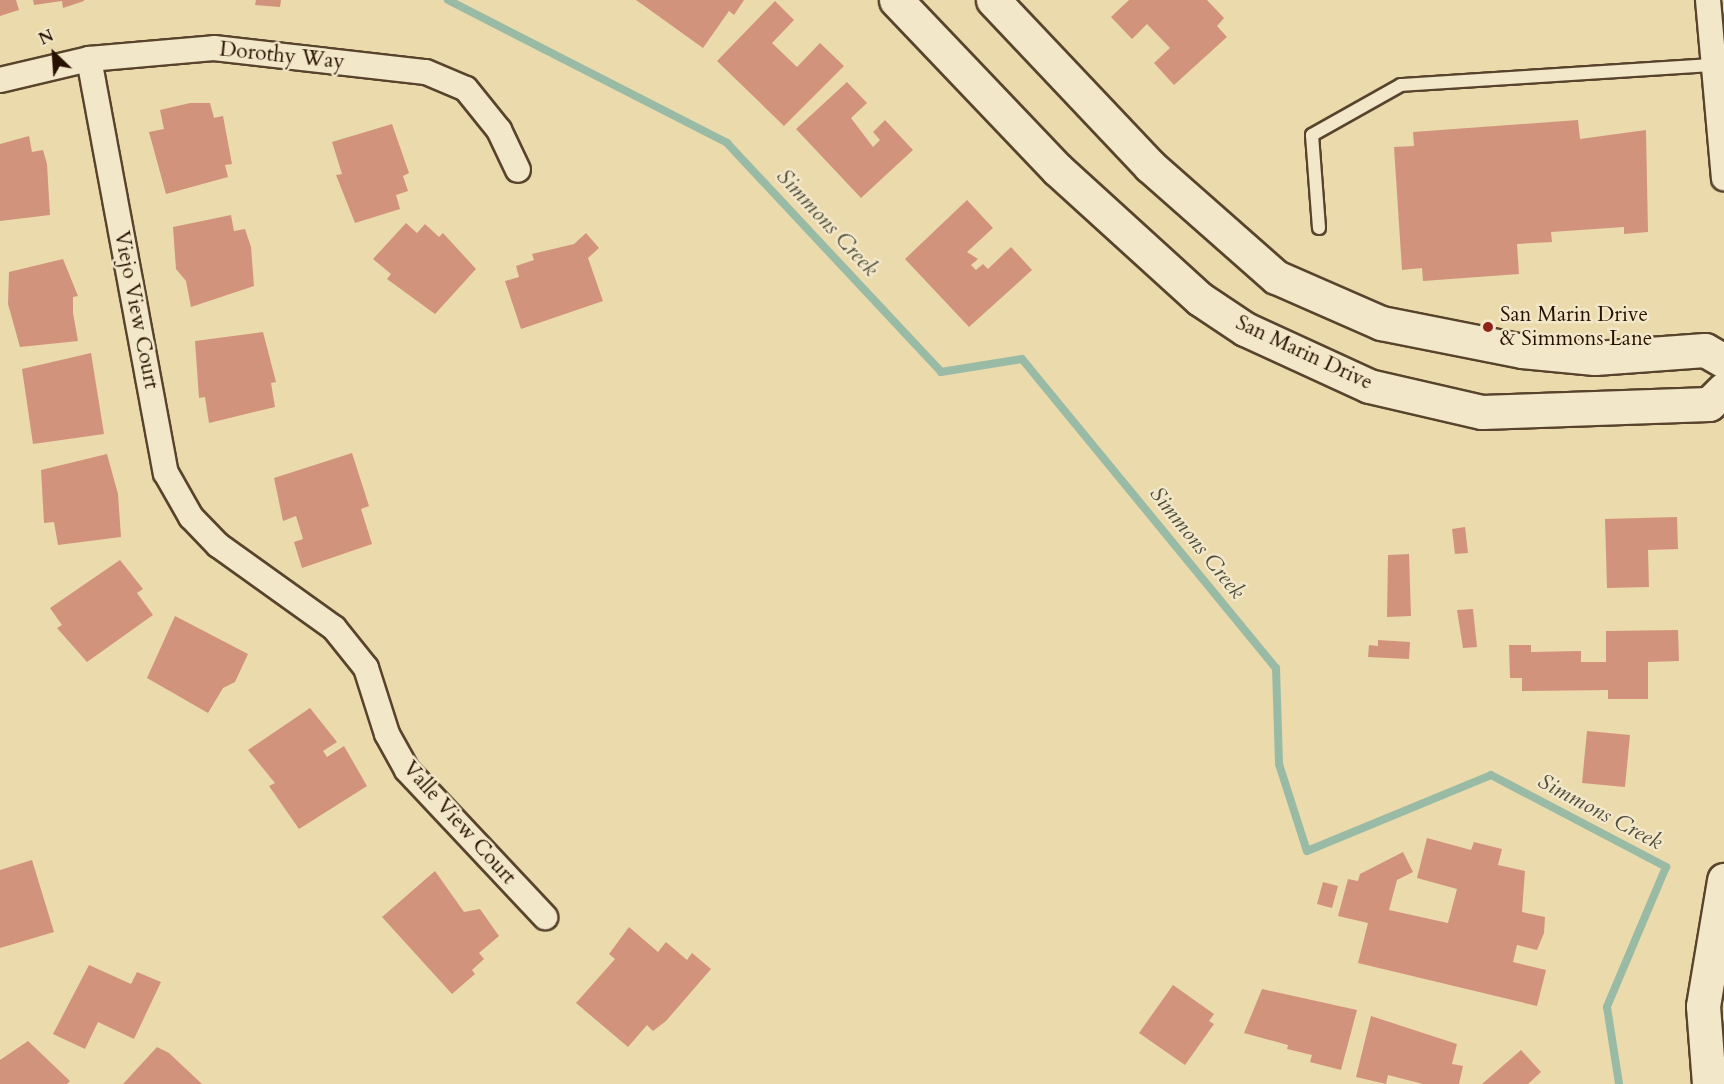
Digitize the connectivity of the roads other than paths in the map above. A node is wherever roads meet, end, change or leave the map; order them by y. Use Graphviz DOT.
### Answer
graph roads {
  1 [pos="896,0"];
  2 [pos="993,0"];
  3 [pos="1713,13"];
  4 [pos="89,59"];
  5 [pos="1713,65"];
  6 [pos="0,80"];
  7 [pos="518,170"];
  8 [pos="1724,178"];
  9 [pos="1318,228"];
  10 [pos="1724,362"];
  11 [pos="1724,389"];
  12 [pos="218,545"];
  13 [pos="1724,880"];
  14 [pos="545,917"];
  15 [pos="1709,1084"];
  1 -- 11 [label="main road, San Marin Drive"];
  2 -- 10 [label="main road"];
  3 -- 5 [label="street"];
  4 -- 6 [label="street, Dorothy Way"];
  4 -- 7 [label="street, Dorothy Way"];
  4 -- 12 [label="street, Viejo View Court"];
  5 -- 8 [label="street"];
  5 -- 9 [label="lane"];
  12 -- 14 [label="street, Valle View Court"];
  13 -- 15 [label="main road"];
}
